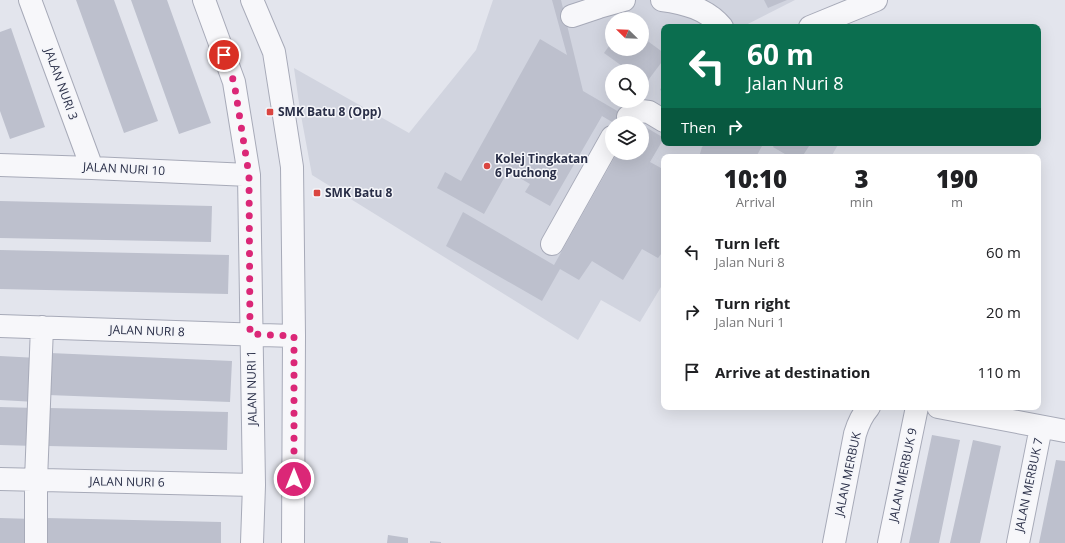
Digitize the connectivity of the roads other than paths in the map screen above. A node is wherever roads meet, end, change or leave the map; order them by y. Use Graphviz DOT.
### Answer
graph roads {
  1 [pos="30,0"];
  2 [pos="204,0"];
  3 [pos="252,0"];
  4 [pos="624,0"];
  5 [pos="662,0"];
  6 [pos="873,1"];
  7 [pos="572,16"];
  8 [pos="719,24"];
  9 [pos="817,24"];
  10 [pos="630,116"];
  11 [pos="661,119"];
  12 [pos="605,149"];
  13 [pos="0,165"];
  14 [pos="92,168"];
  15 [pos="249,175"];
  16 [pos="552,244"];
  17 [pos="0,326"];
  18 [pos="42,327"];
  19 [pos="250,334"];
  20 [pos="294,336"];
  21 [pos="867,410"];
  22 [pos="915,410"];
  23 [pos="953,410"];
  24 [pos="1041,427"];
  25 [pos="1065,431"];
  26 [pos="0,479"];
  27 [pos="36,480"];
  28 [pos="254,485"];
  29 [pos="36,543"];
  30 [pos="252,543"];
  31 [pos="293,543"];
  32 [pos="834,543"];
  33 [pos="889,543"];
  34 [pos="1018,543"];
  1 -- 14 [label="street, JALAN NURI 3"];
  2 -- 15 [label="street, JALAN NURI 1"];
  3 -- 20 [label="street"];
  4 -- 7 [label="street"];
  5 -- 8 [label="street"];
  6 -- 9 [label="street"];
  10 -- 11 [label="street"];
  12 -- 16 [label="street"];
  13 -- 14 [label="street, JALAN NURI 10"];
  14 -- 15 [label="street, JALAN NURI 10"];
  15 -- 19 [label="street, JALAN NURI 1"];
  17 -- 18 [label="street, JALAN NURI 8"];
  18 -- 19 [label="street, JALAN NURI 8"];
  18 -- 27 [label="street"];
  19 -- 20 [label="street, JALAN NURI 8"];
  19 -- 28 [label="street, JALAN NURI 1"];
  20 -- 31 [label="street"];
  21 -- 32 [label="street, JALAN MERBUK"];
  22 -- 33 [label="street, JALAN MERBUK 9"];
  23 -- 24 [label="street"];
  24 -- 25 [label="street"];
  24 -- 34 [label="street, JALAN MERBUK 7"];
  26 -- 27 [label="street, JALAN NURI 6"];
  27 -- 28 [label="street, JALAN NURI 6"];
  27 -- 29 [label="street"];
  28 -- 30 [label="street, JALAN NURI 1"];
}
